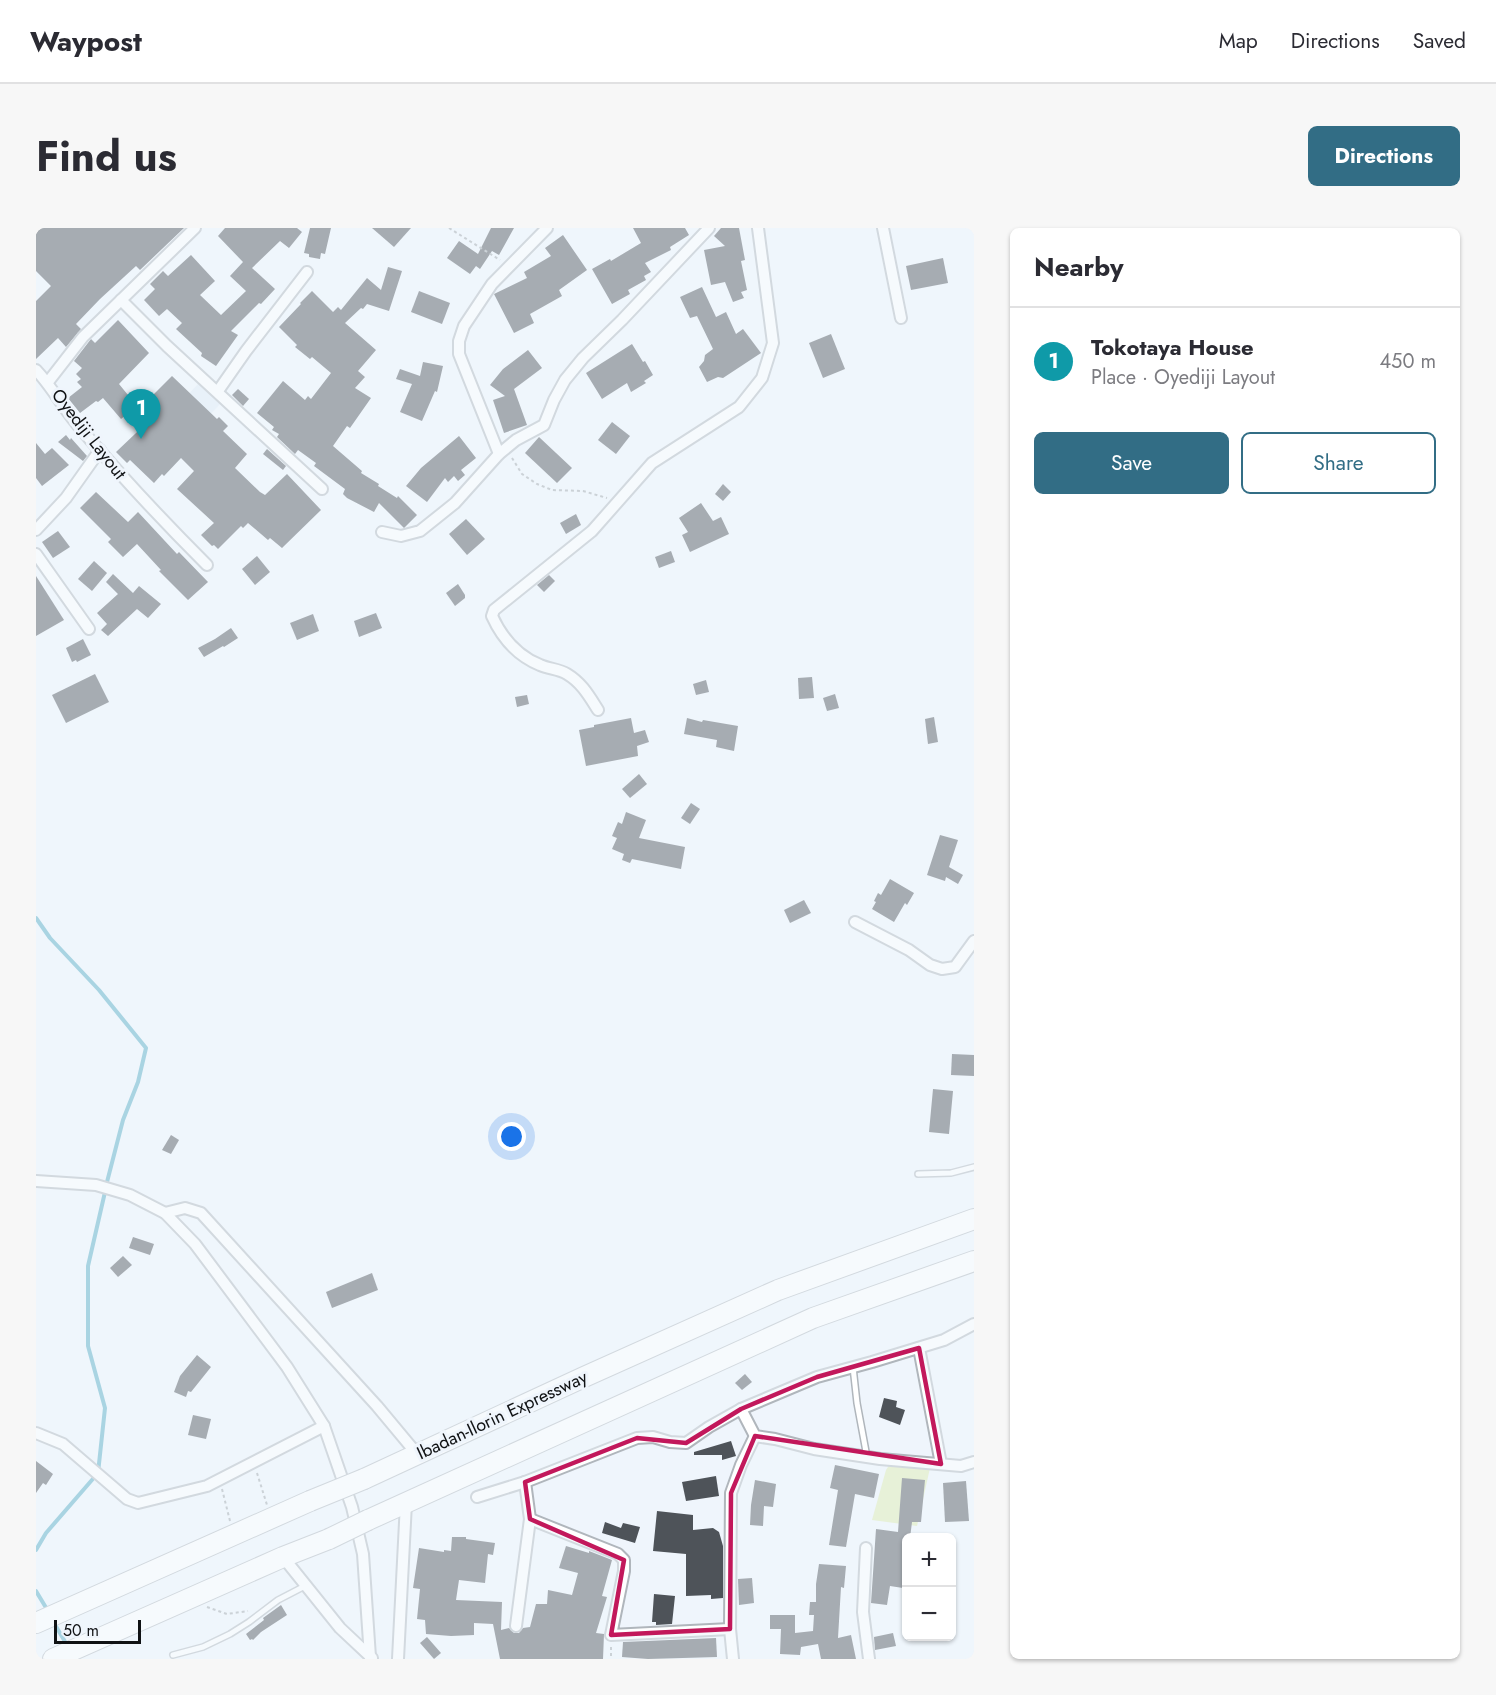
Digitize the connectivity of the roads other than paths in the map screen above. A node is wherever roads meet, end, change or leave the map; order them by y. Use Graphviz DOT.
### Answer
graph roads {
  1 [pos="547,228"];
  2 [pos="709,228"];
  3 [pos="758,228"];
  4 [pos="883,228"];
  5 [pos="193,229"];
  6 [pos="307,272"];
  7 [pos="121,300"];
  8 [pos="902,318"];
  9 [pos="36,370"];
  10 [pos="48,382"];
  11 [pos="218,391"];
  12 [pos="100,450"];
  13 [pos="502,451"];
  14 [pos="322,489"];
  15 [pos="36,530"];
  16 [pos="382,532"];
  17 [pos="36,554"];
  18 [pos="207,565"];
  19 [pos="89,629"];
  20 [pos="598,710"];
  21 [pos="855,922"];
  22 [pos="974,941"];
  23 [pos="974,1167"];
  24 [pos="918,1174"];
  25 [pos="36,1181"];
  26 [pos="165,1213"];
  27 [pos="974,1219"];
  28 [pos="974,1261"];
  29 [pos="974,1323"];
  30 [pos="919,1348"];
  31 [pos="853,1367"];
  32 [pos="741,1409"];
  33 [pos="324,1426"];
  34 [pos="36,1433"];
  35 [pos="755,1437"];
  36 [pos="417,1454"];
  37 [pos="867,1457"];
  38 [pos="974,1462"];
  39 [pos="941,1464"];
  40 [pos="525,1482"];
  41 [pos="477,1497"];
  42 [pos="406,1503"];
  43 [pos="530,1519"];
  44 [pos="866,1548"];
  45 [pos="283,1557"];
  46 [pos="305,1586"];
  47 [pos="36,1623"];
  48 [pos="516,1626"];
  49 [pos="730,1629"];
  50 [pos="173,1655"];
  51 [pos="371,1658"];
  52 [pos="52,1659"];
  53 [pos="398,1659"];
  54 [pos="733,1659"];
  55 [pos="870,1659"];
  1 -- 13 [label="street"];
  2 -- 13 [label="street"];
  3 -- 20 [label="street"];
  4 -- 8 [label="street"];
  5 -- 7 [label="street, Oyediji Layout"];
  6 -- 11 [label="street"];
  7 -- 10 [label="street, Oyediji Layout"];
  7 -- 11 [label="street"];
  9 -- 10 [label="street"];
  10 -- 12 [label="street, Oyediji Layout"];
  11 -- 14 [label="street"];
  12 -- 15 [label="street"];
  12 -- 18 [label="street, Oyediji Layout"];
  13 -- 16 [label="street"];
  17 -- 19 [label="street"];
  21 -- 22 [label="street"];
  23 -- 24 [label="lane"];
  25 -- 26 [label="street"];
  26 -- 33 [label="street"];
  26 -- 36 [label="street"];
  27 -- 36 [label="highway, Ibadan-Ilorin Expressway"];
  28 -- 42 [label="highway"];
  29 -- 30 [label="street"];
  30 -- 31 [label="street"];
  30 -- 39 [label="street"];
  31 -- 32 [label="street"];
  31 -- 37 [label="lane"];
  32 -- 35 [label="street"];
  32 -- 40 [label="street"];
  33 -- 34 [label="street"];
  33 -- 51 [label="street"];
  35 -- 37 [label="street"];
  35 -- 49 [label="street"];
  36 -- 47 [label="highway, Ibadan-Ilorin Expressway, bridge"];
  37 -- 39 [label="street"];
  38 -- 39 [label="street"];
  40 -- 41 [label="street"];
  40 -- 43 [label="street"];
  42 -- 45 [label="highway, bridge"];
  42 -- 53 [label="street"];
  43 -- 48 [label="street"];
  43 -- 49 [label="street"];
  44 -- 55 [label="street"];
  45 -- 46 [label="street"];
  45 -- 52 [label="highway"];
  46 -- 50 [label="lane"];
  46 -- 51 [label="street"];
  49 -- 54 [label="street"];
}
